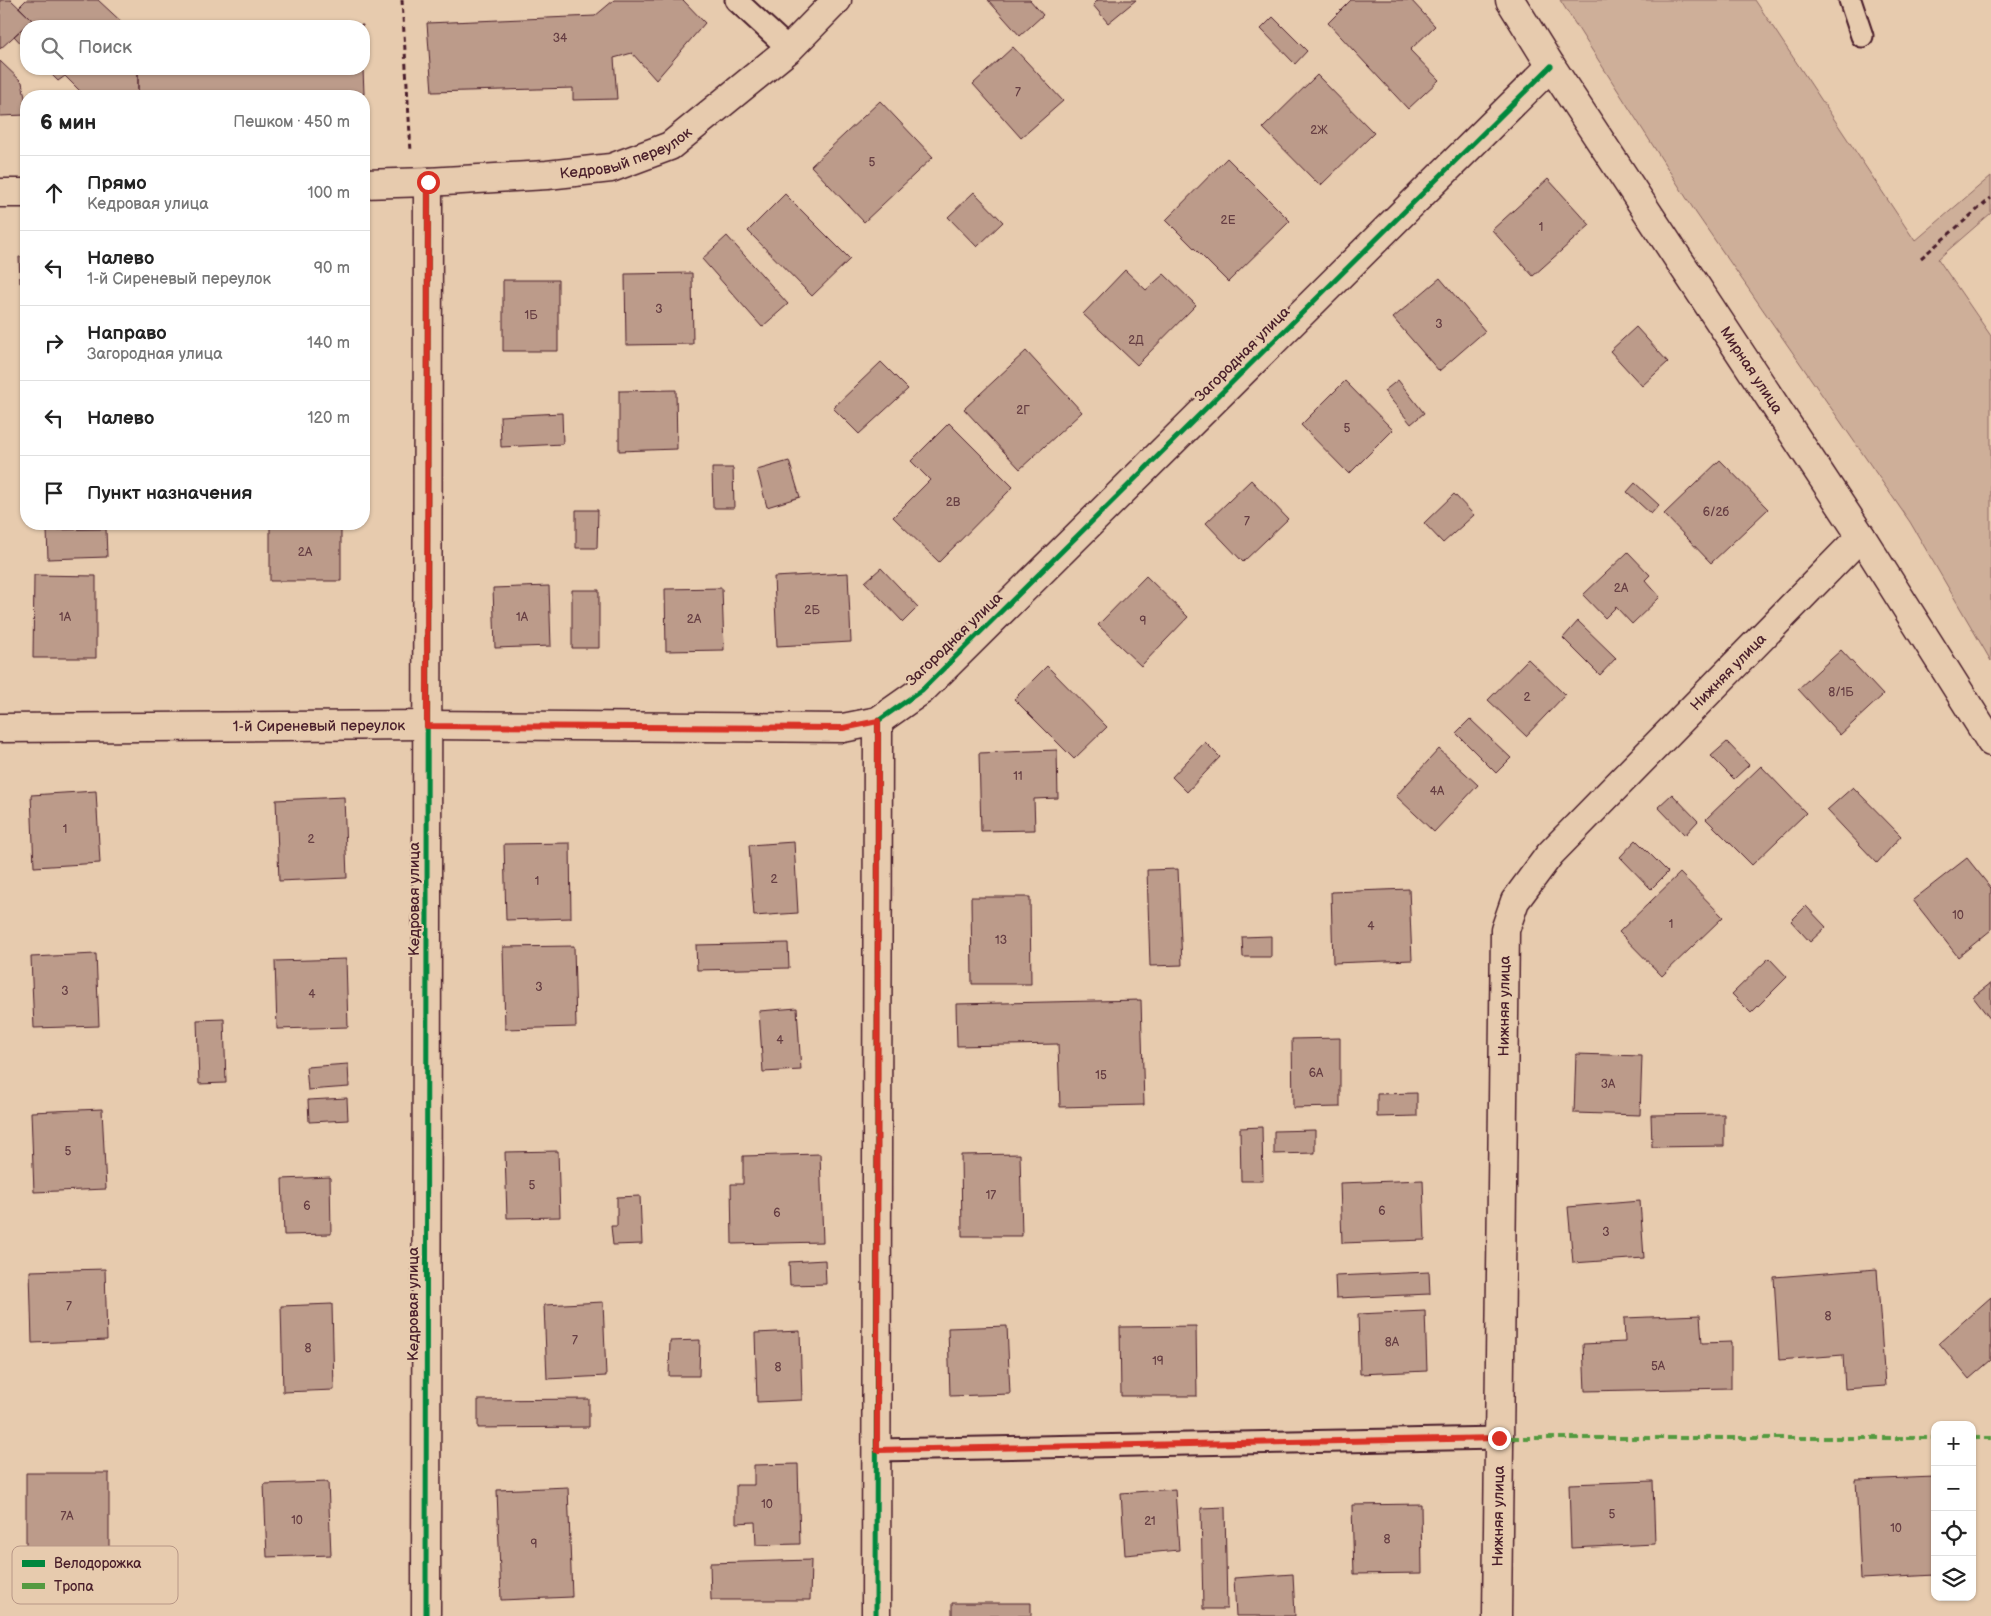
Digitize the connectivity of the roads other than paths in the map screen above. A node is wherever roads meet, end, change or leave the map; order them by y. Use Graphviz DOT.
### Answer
graph roads {
  1 [pos="736,0"];
  2 [pos="837,0"];
  3 [pos="1510,0"];
  4 [pos="1850,0"];
  5 [pos="1862,36"];
  6 [pos="788,49"];
  7 [pos="1551,66"];
  8 [pos="420,182"];
  9 [pos="370,184"];
  10 [pos="0,193"];
  11 [pos="20,193"];
  12 [pos="1861,536"];
  13 [pos="878,721"];
  14 [pos="427,726"];
  15 [pos="0,728"];
  16 [pos="1991,742"];
  17 [pos="1499,1438"];
  18 [pos="877,1450"];
  19 [pos="426,1616"];
  20 [pos="876,1616"];
  21 [pos="1497,1616"];
  1 -- 6 [label="lane"];
  2 -- 6 [label="street, Кедровый переулок"];
  3 -- 7 [label="street, Мирная улица"];
  4 -- 5 [label="lane"];
  6 -- 8 [label="street, Кедровый переулок"];
  7 -- 12 [label="street, Мирная улица"];
  7 -- 13 [label="street, Загородная улица"];
  8 -- 9 [label="street, Кедровый переулок"];
  8 -- 14 [label="street, Кедровая улица"];
  10 -- 11 [label="street"];
  12 -- 16 [label="street, Мирная улица"];
  12 -- 17 [label="street, Нижняя улица"];
  13 -- 14 [label="street, 1-й Сиреневый переулок"];
  13 -- 18 [label="street"];
  14 -- 15 [label="street, 1-й Сиреневый переулок"];
  14 -- 19 [label="street, Кедровая улица"];
  17 -- 18 [label="lane"];
  17 -- 21 [label="street, Нижняя улица"];
  18 -- 20 [label="street"];
}
